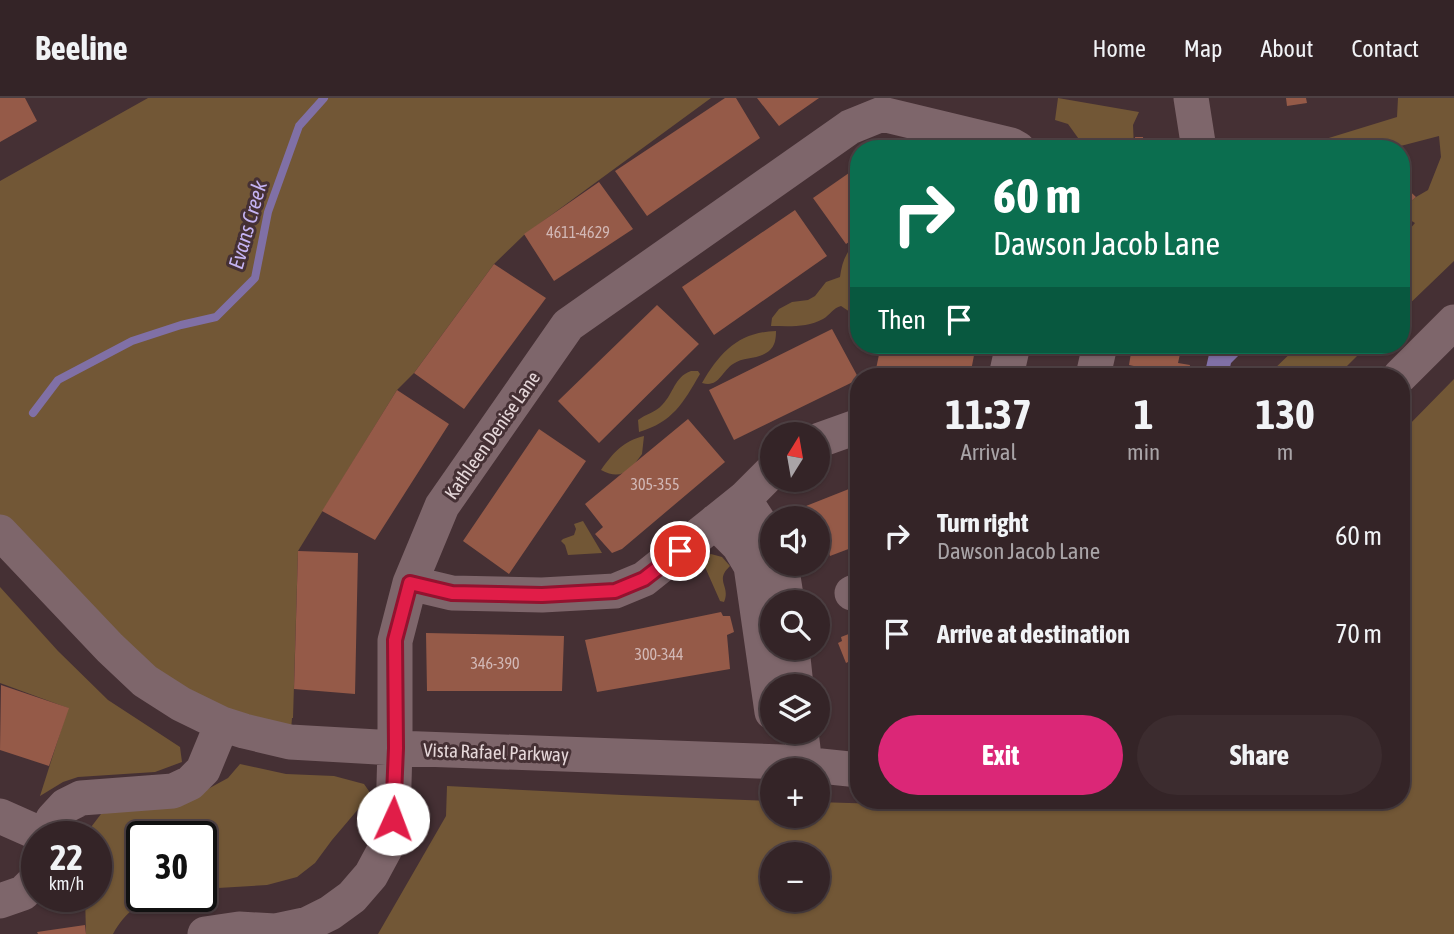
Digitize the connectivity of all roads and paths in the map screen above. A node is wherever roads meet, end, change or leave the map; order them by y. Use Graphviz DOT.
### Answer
graph roads {
  1 [pos="1191,98"];
  2 [pos="990,140"];
  3 [pos="1198,140"];
  4 [pos="1454,321"];
  5 [pos="1407,368"];
  6 [pos="850,429"];
  7 [pos="830,437"];
  8 [pos="760,483"];
  9 [pos="744,499"];
  10 [pos="715,522"];
  11 [pos="760,524"];
  12 [pos="0,532"];
  13 [pos="410,583"];
  14 [pos="767,674"];
  15 [pos="222,724"];
  16 [pos="790,747"];
  17 [pos="396,748"];
  18 [pos="850,767"];
  19 [pos="0,816"];
  20 [pos="52,821"];
  21 [pos="21,825"];
  22 [pos="21,894"];
  23 [pos="0,901"];
  24 [pos="205,934"];
  1 -- 3 [label="street"];
  2 -- 13 [label="street, Kathleen Denise Lane"];
  4 -- 5 [label="street"];
  6 -- 7 [label="street"];
  8 -- 9 [label="street"];
  9 -- 10 [label="street"];
  9 -- 11 [label="street"];
  10 -- 13 [label="street"];
  10 -- 14 [label="street"];
  12 -- 15 [label="street, Vista Rafael Parkway"];
  13 -- 17 [label="street, Kathleen Denise Lane"];
  15 -- 17 [label="street, Vista Rafael Parkway"];
  15 -- 20 [label="street"];
  16 -- 17 [label="street, Vista Rafael Parkway"];
  16 -- 18 [label="street, Vista Rafael Parkway"];
  17 -- 24 [label="street, Kathleen Denise Lane"];
  19 -- 21 [label="street"];
  22 -- 23 [label="street"];
}
